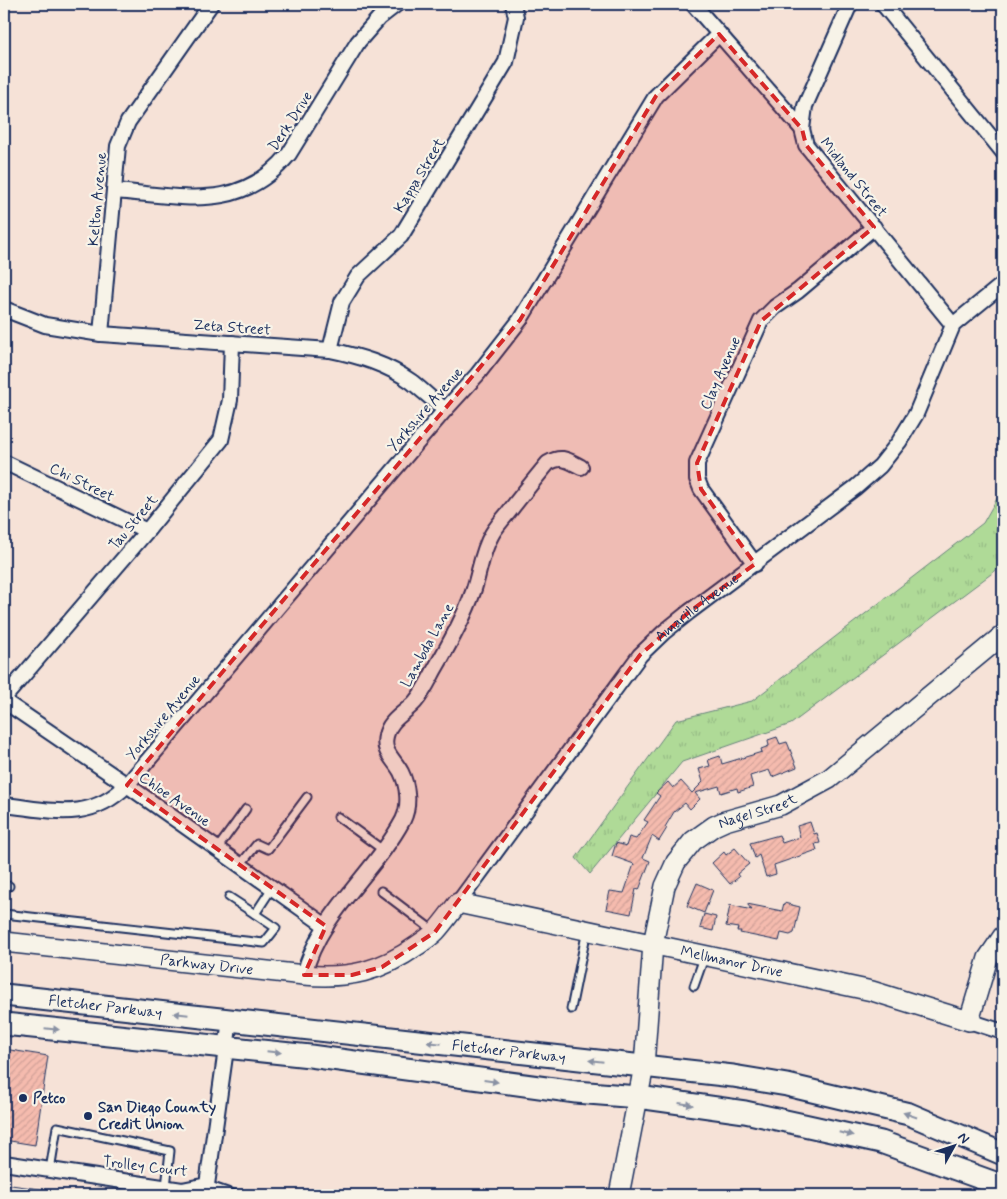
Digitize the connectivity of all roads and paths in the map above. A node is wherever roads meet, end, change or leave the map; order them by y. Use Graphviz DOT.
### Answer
graph roads {
  1 [pos="211,4"];
  2 [pos="397,4"];
  3 [pos="513,4"];
  4 [pos="693,4"];
  5 [pos="850,4"];
  6 [pos="883,4"];
  7 [pos="720,34"];
  8 [pos="802,129"];
  9 [pos="1003,152"];
  10 [pos="114,191"];
  11 [pos="874,227"];
  12 [pos="1003,284"];
  13 [pos="4,308"];
  14 [pos="953,325"];
  15 [pos="101,334"];
  16 [pos="232,343"];
  17 [pos="330,350"];
  18 [pos="445,410"];
  19 [pos="4,462"];
  20 [pos="581,467"];
  21 [pos="147,531"];
  22 [pos="755,564"];
  23 [pos="1003,635"];
  24 [pos="4,700"];
  25 [pos="127,785"];
  26 [pos="307,797"];
  27 [pos="4,804"];
  28 [pos="246,809"];
  29 [pos="338,816"];
  30 [pos="218,849"];
  31 [pos="383,850"];
  32 [pos="240,865"];
  33 [pos="272,888"];
  34 [pos="381,892"];
  35 [pos="229,897"];
  36 [pos="458,903"];
  37 [pos="4,914"];
  38 [pos="255,914"];
  39 [pos="326,926"];
  40 [pos="587,930"];
  41 [pos="435,932"];
  42 [pos="1003,936"];
  43 [pos="4,942"];
  44 [pos="653,944"];
  45 [pos="406,954"];
  46 [pos="705,955"];
  47 [pos="304,975"];
  48 [pos="694,986"];
  49 [pos="4,996"];
  50 [pos="571,1009"];
  51 [pos="230,1020"];
  52 [pos="969,1021"];
  53 [pos="4,1024"];
  54 [pos="1003,1032"];
  55 [pos="226,1048"];
  56 [pos="644,1066"];
  57 [pos="638,1097"];
  58 [pos="1003,1154"];
  59 [pos="4,1163"];
  60 [pos="50,1170"];
  61 [pos="207,1185"];
  62 [pos="1003,1186"];
  63 [pos="166,1187"];
  64 [pos="236,1195"];
  65 [pos="619,1195"];
  1 -- 10 [label="street, Kelton Avenue"];
  2 -- 10 [label="street, Derk Drive"];
  3 -- 17 [label="street, Kappa Street"];
  4 -- 7 [label="street, Midland Street"];
  5 -- 8 [label="street"];
  6 -- 9 [label="street"];
  7 -- 8 [label="street, Midland Street"];
  7 -- 18 [label="street, Yorkshire Avenue"];
  8 -- 11 [label="street, Midland Street"];
  10 -- 15 [label="street, Kelton Avenue"];
  11 -- 14 [label="street, Midland Street"];
  11 -- 22 [label="street, Clay Avenue"];
  12 -- 14 [label="street, Amarillo Avenue"];
  13 -- 15 [label="street, Zeta Street"];
  14 -- 22 [label="street, Amarillo Avenue"];
  15 -- 16 [label="street, Zeta Street"];
  16 -- 17 [label="street, Zeta Street"];
  16 -- 21 [label="street, Tau Street"];
  17 -- 18 [label="street, Zeta Street"];
  18 -- 25 [label="street, Yorkshire Avenue"];
  19 -- 21 [label="street, Chi Street"];
  20 -- 31 [label="street, Lambda Lane"];
  21 -- 24 [label="street, Tau Street"];
  22 -- 36 [label="street, Amarillo Avenue"];
  23 -- 44 [label="street, Nagel Street"];
  24 -- 25 [label="street, Chloe Avenue"];
  25 -- 27 [label="street, Yorkshire Avenue"];
  25 -- 30 [label="street, Chloe Avenue"];
  26 -- 32 [label="lane"];
  28 -- 30 [label="lane"];
  29 -- 31 [label="lane"];
  30 -- 32 [label="street, Chloe Avenue"];
  31 -- 39 [label="street, Lambda Lane"];
  32 -- 33 [label="street, Chloe Avenue"];
  33 -- 38 [label="lane"];
  33 -- 39 [label="street, Chloe Avenue"];
  34 -- 41 [label="lane"];
  35 -- 38 [label="lane"];
  36 -- 40 [label="street, Mellmanor Drive"];
  36 -- 41 [label="street, Amarillo Avenue"];
  37 -- 38 [label="lane"];
  39 -- 47 [label="street, Lambda Lane"];
  40 -- 44 [label="street, Mellmanor Drive"];
  40 -- 50 [label="lane"];
  41 -- 45 [label="street, Amarillo Avenue"];
  42 -- 52 [label="street"];
  43 -- 47 [label="street, Parkway Drive"];
  44 -- 46 [label="street, Mellmanor Drive"];
  44 -- 56 [label="street, Nagel Street"];
  45 -- 47 [label="street, Parkway Drive"];
  46 -- 48 [label="lane"];
  46 -- 52 [label="street, Mellmanor Drive"];
  51 -- 49 [label="main road, Fletcher Parkway, one-way"];
  51 -- 55 [label="street, Trolley Court"];
  56 -- 51 [label="main road, Fletcher Parkway, one-way"];
  52 -- 54 [label="street, Mellmanor Drive"];
  53 -- 55 [label="main road, Fletcher Parkway, one-way"];
  55 -- 57 [label="main road, Fletcher Parkway, one-way"];
  55 -- 61 [label="street, Trolley Court"];
  56 -- 57 [label="street, Nagel Street"];
  58 -- 56 [label="main road, Fletcher Parkway, one-way"];
  57 -- 62 [label="main road, Fletcher Parkway, one-way"];
  57 -- 65 [label="street, Nagel Street"];
  59 -- 60 [label="street, Trolley Court"];
  60 -- 63 [label="street, Trolley Court"];
  60 -- 63 [label="lane"];
  61 -- 63 [label="street, Trolley Court"];
  61 -- 64 [label="lane"];
}
